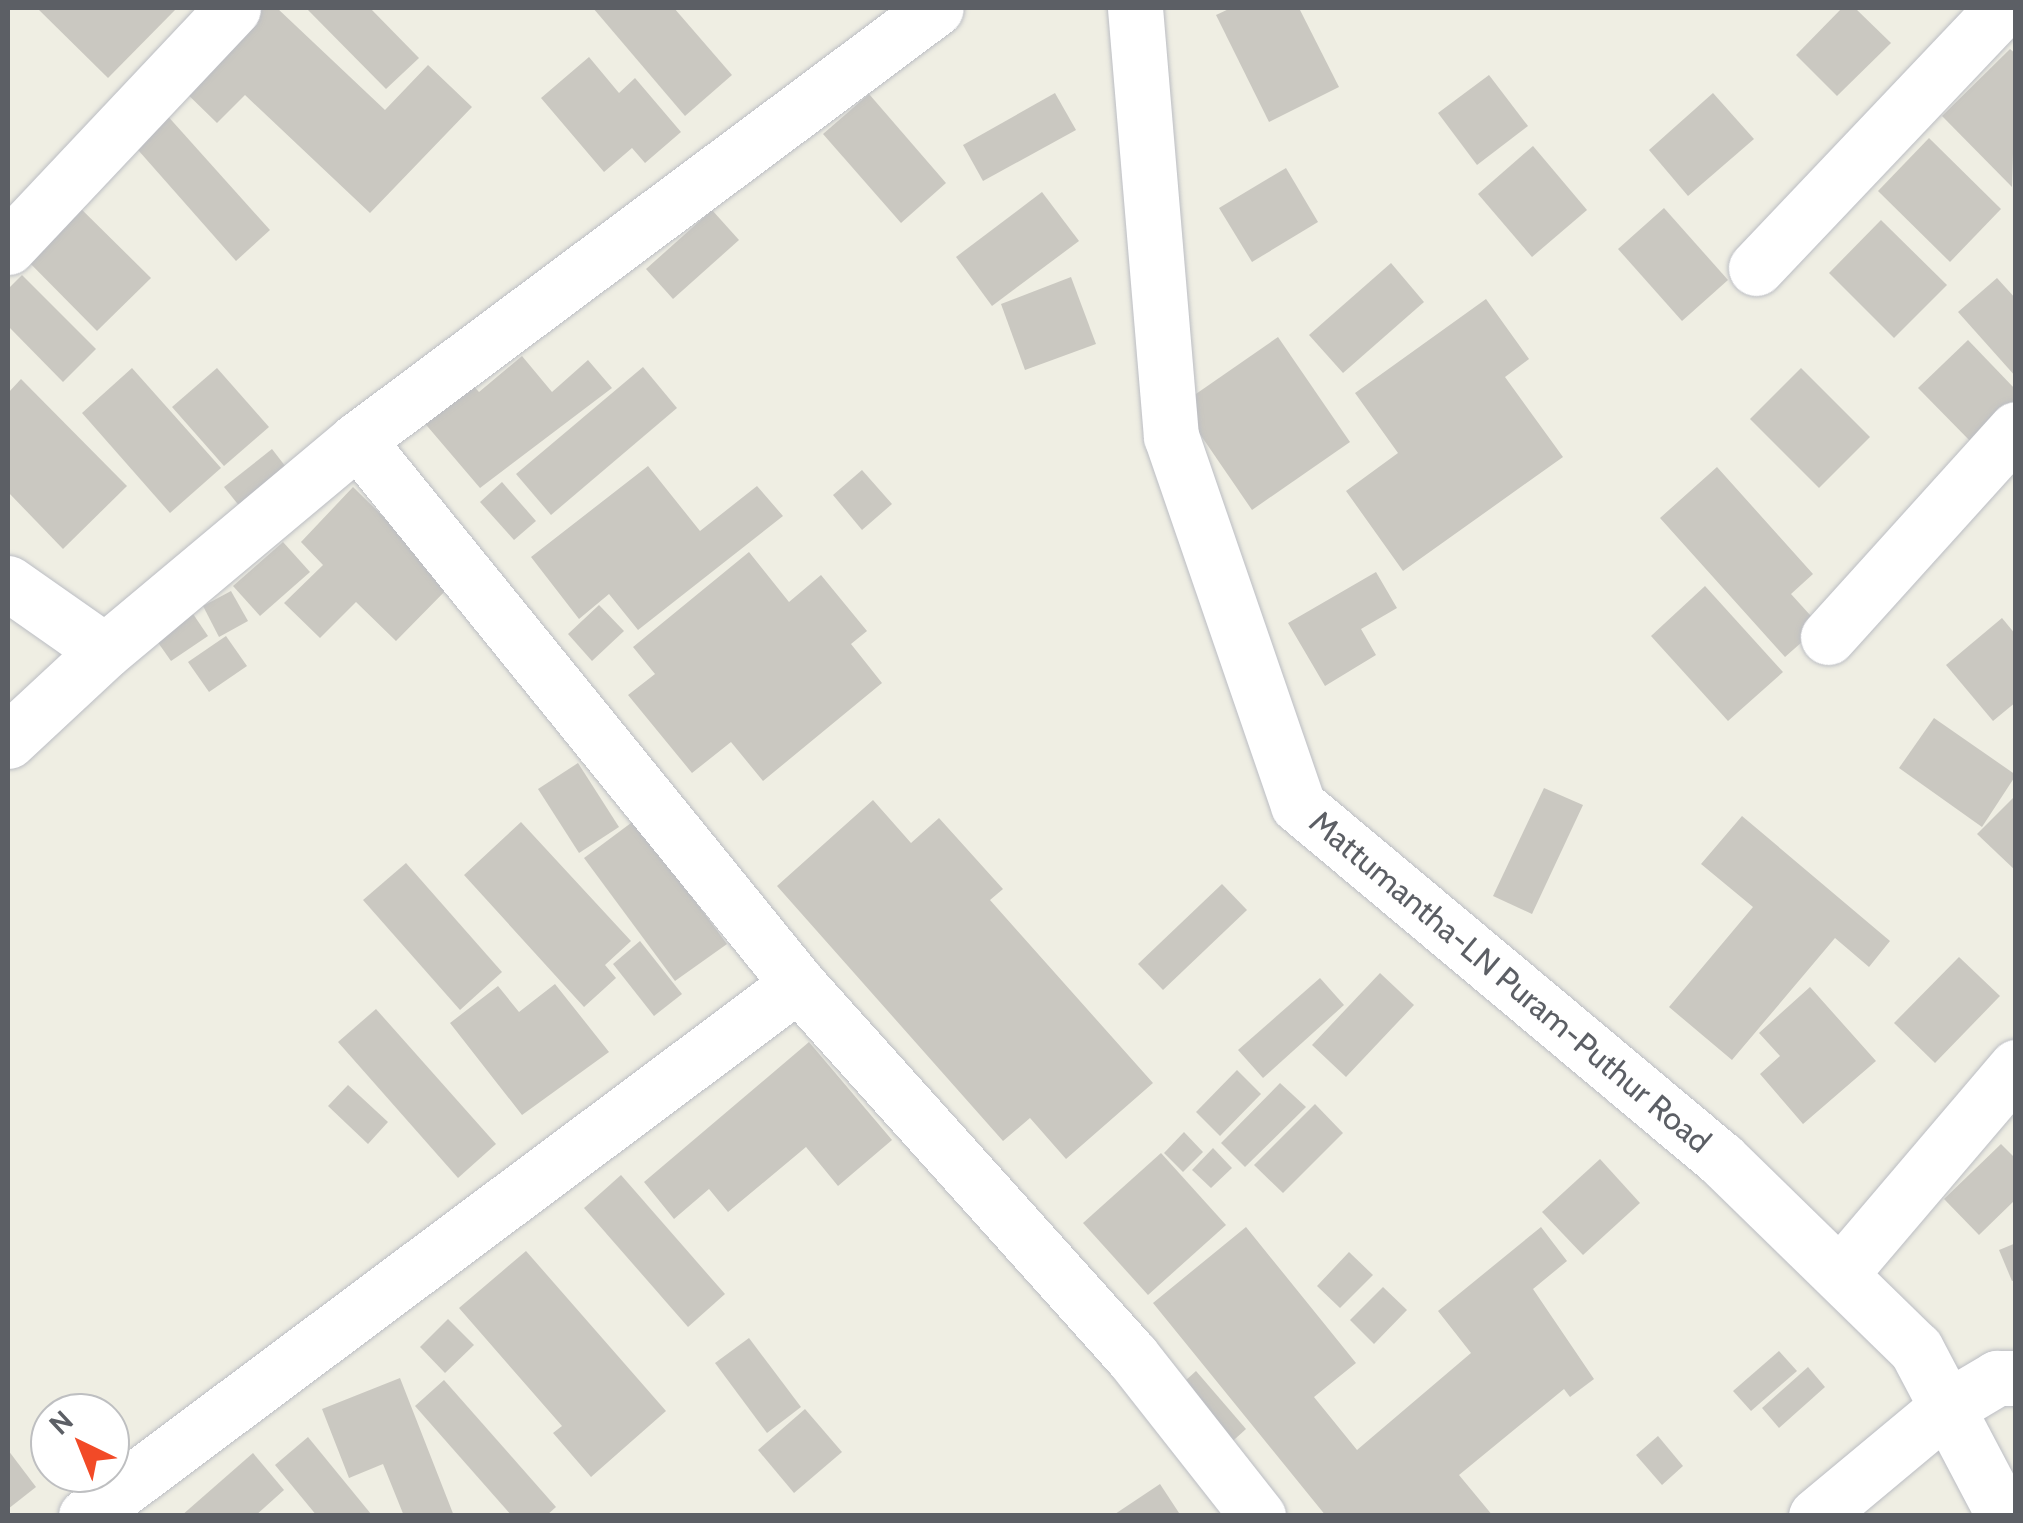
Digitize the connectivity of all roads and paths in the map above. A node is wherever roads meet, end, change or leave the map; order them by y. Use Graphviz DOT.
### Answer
graph roads {
  1 [pos="232,8"];
  2 [pos="936,8"];
  3 [pos="1135,8"];
  4 [pos="2003,8"];
  5 [pos="8,247"];
  6 [pos="1756,268"];
  7 [pos="2016,429"];
  8 [pos="357,440"];
  9 [pos="8,583"];
  10 [pos="1828,637"];
  11 [pos="106,651"];
  12 [pos="8,741"];
  13 [pos="798,984"];
  14 [pos="2016,1067"];
  15 [pos="1840,1274"];
  16 [pos="2016,1378"];
  17 [pos="1943,1410"];
  18 [pos="86,1516"];
  19 [pos="1258,1516"];
  20 [pos="1816,1516"];
  21 [pos="2004,1516"];
  1 -- 5 [label="street"];
  2 -- 8 [label="street"];
  3 -- 15 [label="street, Mattumantha-LN Puram-Puthur Road"];
  4 -- 6 [label="street"];
  7 -- 10 [label="street"];
  8 -- 11 [label="street"];
  8 -- 13 [label="street"];
  9 -- 11 [label="street"];
  11 -- 12 [label="street"];
  13 -- 18 [label="street"];
  13 -- 19 [label="street"];
  14 -- 15 [label="street"];
  15 -- 17 [label="street, Mattumantha-LN Puram-Puthur Road"];
  16 -- 17 [label="street"];
  17 -- 20 [label="street"];
  17 -- 21 [label="street, Mattumantha-LN Puram-Puthur Road"];
}
